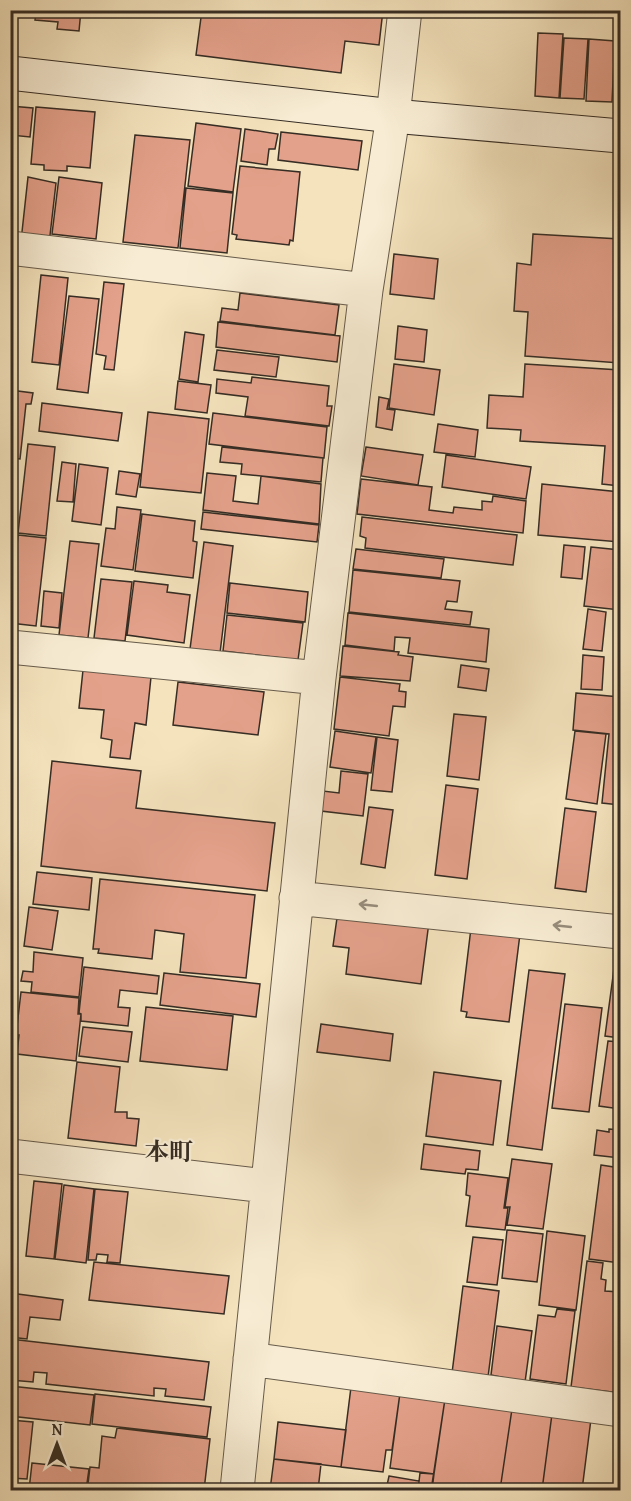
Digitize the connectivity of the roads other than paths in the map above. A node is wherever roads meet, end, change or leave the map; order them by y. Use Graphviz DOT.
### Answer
graph roads {
  1 [pos="405,10"];
  2 [pos="10,74"];
  3 [pos="393,116"];
  4 [pos="621,136"];
  5 [pos="10,248"];
  6 [pos="366,290"];
  7 [pos="10,647"];
  8 [pos="319,678"];
  9 [pos="297,898"];
  10 [pos="621,932"];
  11 [pos="10,1156"];
  12 [pos="266,1186"];
  13 [pos="250,1359"];
  14 [pos="621,1410"];
  15 [pos="237,1491"];
  1 -- 3 [label="street"];
  2 -- 3 [label="street"];
  3 -- 4 [label="street"];
  3 -- 6 [label="street"];
  5 -- 6 [label="street"];
  6 -- 8 [label="street"];
  7 -- 8 [label="street"];
  8 -- 9 [label="street"];
  10 -- 9 [label="street, one-way"];
  9 -- 12 [label="street"];
  11 -- 12 [label="street"];
  12 -- 13 [label="street"];
  13 -- 14 [label="street"];
  13 -- 15 [label="street"];
}
